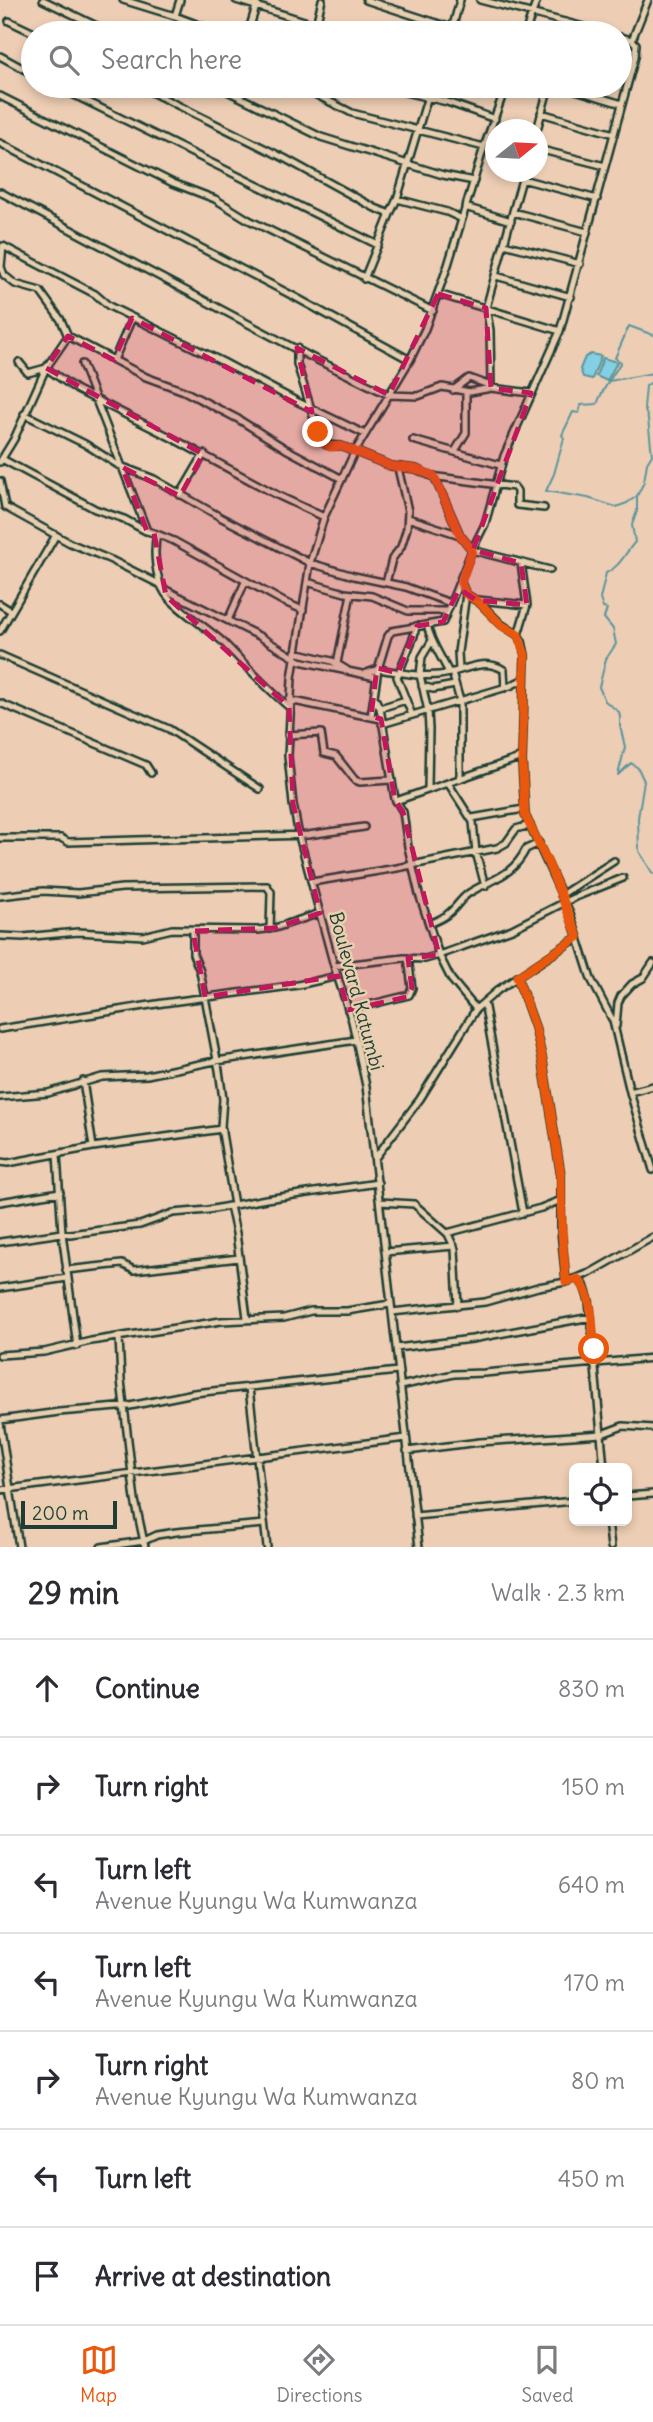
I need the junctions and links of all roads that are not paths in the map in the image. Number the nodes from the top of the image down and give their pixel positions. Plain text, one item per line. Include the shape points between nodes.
1 (43, 0) edge
2 (123, 0) edge
3 (180, 0) edge
4 (236, 0) edge
5 (323, 0) edge
6 (366, 0) edge
7 (460, 0) edge
8 (480, 0) edge
9 (537, 0) edge
10 (648, 0) edge
11 (497, 2) edge
12 (257, 3) edge
13 (533, 13) junction
14 (175, 16) junction
15 (9, 21) dead end
16 (86, 21) edge
17 (188, 21) edge
18 (252, 21) edge
19 (306, 21) edge
20 (318, 21) edge
21 (424, 21) edge
22 (455, 21) edge
23 (530, 21) edge
24 (562, 21) edge
25 (21, 27) edge
26 (632, 40) joint
27 (0, 57) edge
28 (21, 68) edge
29 (632, 68) edge
30 (0, 96) edge
31 (80, 98) edge
32 (163, 98) edge
33 (241, 98) edge
34 (324, 98) edge
35 (427, 98) joint
36 (502, 98) edge
37 (544, 98) edge
38 (602, 98) edge
39 (624, 98) edge
40 (622, 104) junction
41 (541, 114) junction
42 (495, 119) joint
43 (540, 119) edge
44 (418, 131) junction
45 (614, 134) junction
46 (0, 143) edge
47 (484, 147) joint
48 (548, 152) edge
49 (408, 164) junction
50 (605, 166) junction
51 (474, 181) junction
52 (521, 182) edge
53 (533, 182) edge
54 (0, 192) edge
55 (397, 199) junction
56 (597, 199) junction
57 (466, 207) junction
58 (513, 212) junction
59 (390, 214) junction
60 (462, 219) junction
61 (511, 221) junction
62 (587, 232) junction
63 (504, 244) junction
64 (2, 245) edge
65 (378, 245) junction
66 (580, 264) junction
67 (496, 276) junction
68 (364, 279) junction
69 (438, 294) junction
70 (571, 297) junction
71 (486, 308) junction
72 (433, 311) junction
73 (132, 318) junction
74 (560, 331) junction
75 (68, 336) junction
76 (297, 348) junction
77 (114, 360) junction
78 (410, 360) junction
79 (19, 362) dead end
80 (82, 364) dead end
81 (46, 368) junction
82 (491, 387) junction
83 (453, 390) junction
84 (466, 392) junction
85 (531, 393) junction
86 (389, 395) junction
87 (95, 399) junction
88 (312, 409) junction
89 (24, 414) junction
90 (365, 434) junction
91 (413, 440) dead end
92 (455, 451) junction
93 (354, 453) junction
94 (204, 454) junction
95 (1, 460) edge
96 (500, 465) junction
97 (122, 467) junction
98 (398, 468) junction
99 (437, 476) junction
100 (342, 478) junction
101 (0, 485) edge
102 (495, 485) junction
103 (180, 495) junction
104 (544, 508) dead end
105 (324, 517) junction
106 (408, 518) junction
107 (147, 531) junction
108 (157, 534) junction
109 (56, 535) junction
110 (460, 535) junction
111 (472, 550) junction
112 (310, 563) junction
113 (521, 563) junction
114 (550, 570) dead end
115 (245, 582) junction
116 (307, 582) junction
117 (386, 583) junction
118 (461, 583) junction
119 (161, 585) junction
120 (351, 594) junction
121 (466, 594) junction
122 (476, 600) junction
123 (450, 603) junction
124 (0, 604) edge
125 (527, 605) junction
126 (303, 610) junction
127 (11, 611) junction
128 (447, 611) junction
129 (228, 620) junction
130 (427, 625) junction
131 (416, 626) junction
132 (0, 631) edge
133 (518, 635) junction
134 (430, 642) junction
135 (295, 655) junction
136 (1, 657) edge
137 (337, 663) junction
138 (378, 669) junction
139 (350, 671) junction
140 (453, 672) junction
141 (398, 673) junction
142 (364, 674) junction
143 (420, 675) junction
144 (376, 677) junction
145 (524, 680) junction
146 (455, 685) junction
147 (422, 686) junction
148 (505, 688) junction
149 (374, 697) junction
150 (406, 700) junction
151 (460, 701) junction
152 (0, 703) edge
153 (289, 704) junction
154 (380, 708) junction
155 (428, 710) junction
156 (412, 715) junction
157 (371, 716) junction
158 (381, 721) junction
159 (288, 735) junction
160 (523, 757) junction
161 (151, 773) dead end
162 (460, 779) junction
163 (391, 780) junction
164 (448, 783) junction
165 (260, 789) dead end
166 (428, 789) junction
167 (397, 801) junction
168 (524, 809) junction
169 (472, 818) junction
170 (530, 825) junction
171 (364, 827) dead end
172 (299, 836) junction
173 (0, 838) edge
174 (539, 843) junction
175 (476, 852) junction
176 (614, 862) dead end
177 (414, 863) junction
178 (623, 878) dead end
179 (312, 882) junction
180 (485, 886) junction
181 (561, 895) junction
182 (0, 896) edge
183 (564, 902) junction
184 (320, 913) junction
185 (429, 924) junction
186 (270, 929) junction
187 (193, 931) junction
188 (0, 936) edge
189 (578, 937) junction
190 (439, 955) junction
191 (408, 958) junction
192 (653, 963) edge
193 (334, 966) junction
194 (338, 976) junction
195 (517, 977) junction
196 (205, 997) junction
197 (484, 1002) junction
198 (476, 1009) junction
199 (348, 1010) junction
200 (0, 1029) edge
201 (616, 1035) junction
202 (356, 1040) junction
203 (216, 1061) junction
204 (83, 1081) junction
205 (653, 1086) edge
206 (630, 1093) junction
207 (0, 1097) edge
208 (222, 1129) junction
209 (93, 1147) junction
210 (57, 1154) junction
211 (375, 1157) junction
212 (0, 1162) edge
213 (653, 1170) edge
214 (378, 1183) junction
215 (60, 1192) junction
216 (561, 1200) junction
217 (0, 1202) edge
218 (380, 1202) junction
219 (232, 1206) junction
220 (523, 1213) junction
221 (62, 1233) junction
222 (447, 1233) junction
223 (653, 1237) edge
224 (0, 1242) edge
225 (454, 1246) junction
226 (384, 1252) junction
227 (239, 1258) junction
228 (66, 1270) junction
229 (67, 1278) junction
230 (578, 1279) junction
231 (566, 1282) junction
232 (0, 1288) edge
233 (390, 1304) junction
234 (458, 1306) junction
235 (392, 1312) junction
236 (591, 1317) junction
237 (247, 1318) junction
238 (119, 1337) junction
239 (77, 1346) junction
240 (396, 1348) junction
241 (0, 1356) edge
242 (653, 1359) edge
243 (595, 1364) junction
244 (398, 1371) junction
245 (400, 1386) junction
246 (249, 1388) junction
247 (124, 1407) junction
248 (0, 1421) edge
249 (653, 1428) edge
250 (603, 1434) junction
251 (406, 1438) junction
252 (407, 1451) junction
253 (258, 1457) junction
254 (604, 1463) edge
255 (132, 1473) junction
256 (10, 1488) junction
257 (0, 1490) edge
258 (653, 1494) edge
259 (632, 1496) edge
260 (569, 1501) edge
261 (415, 1516) junction
262 (264, 1524) junction
263 (609, 1526) edge
264 (145, 1544) edge
265 (19, 1547) edge
266 (101, 1547) edge
267 (267, 1547) edge
268 (419, 1547) edge
269 (611, 1547) edge

1 - 16 street
2 - 14 street
3 - 14 street
4 - 12 street
5 - 20 street
6 - 21 street
7 - 22 street
8 - 11 street
9 - 13 street
10 - 26 street
11 - 13 street
12 - 18 street
12 - 19 street
13 - 23 street
13 - 24 street
14 - 17 street
15 - 25 street
26 - 29 street via 637,46
27 - 28 street
30 - 68 street via 173,183 215,199
31 - 65 street
32 - 59 street
33 - 49 street via 321,137
34 - 44 street via 352,113
35 - 42 street
35 - 44 street
36 - 42 street, Boulevard Katumbi
37 - 41 street
38 - 40 street
39 - 40 street
40 - 45 street
41 - 43 street
41 - 45 street
44 - 47 street
44 - 49 street
45 - 50 street
46 - 78 street
47 - 51 street, Boulevard Katumbi
48 - 50 street
49 - 51 street
49 - 55 street
50 - 56 street
51 - 57 street, Boulevard Katumbi
52 - 58 street
53 - 56 street
54 - 76 street
55 - 59 street
55 - 60 street
56 - 62 street
57 - 60 street, Boulevard Katumbi
57 - 61 street
58 - 61 street
58 - 62 street
59 - 65 street
60 - 69 street, Boulevard Katumbi
61 - 63 street
62 - 66 street
63 - 66 street
63 - 67 street
64 - 73 street
64 - 75 street via 4,275 15,284 40,291
65 - 68 street
66 - 70 street
67 - 70 street
67 - 71 street
68 - 72 street
69 - 71 street
69 - 72 street, Boulevard Katumbi
70 - 74 street
71 - 74 street
71 - 82 street via 491,330
72 - 78 street, Boulevard Katumbi
73 - 77 street
73 - 88 street
74 - 85 street
75 - 77 street
75 - 81 street
76 - 86 street
76 - 88 street via 297,364
77 - 100 street via 184,391
78 - 86 street, Boulevard Katumbi
79 - 81 street via 28,373
80 - 87 street
81 - 87 street
81 - 89 street
82 - 83 street via 469,378
82 - 84 street
82 - 85 street
83 - 84 street
83 - 86 street via 442,387 418,396
84 - 92 street via 466,433
85 - 96 street
86 - 90 street, Boulevard Katumbi
87 - 94 street
87 - 97 street
88 - 90 street
88 - 93 street via 322,442
89 - 95 street
89 - 97 street
90 - 93 street, Boulevard Katumbi
91 - 92 street
92 - 96 street
93 - 98 street
93 - 100 street, Boulevard Katumbi
94 - 103 street
94 - 105 street
95 - 107 street
96 - 102 street
97 - 103 street
97 - 107 street
98 - 99 street
98 - 106 street
99 - 102 street
99 - 110 street
100 - 105 street, Boulevard Katumbi
101 - 109 street via 5,507
102 - 104 street via 516,488 518,505
102 - 111 street via 485,524
103 - 112 street
105 - 112 street, Boulevard Katumbi
106 - 110 street
106 - 117 street
107 - 108 street
108 - 115 street
108 - 119 street
109 - 119 street
109 - 127 street
110 - 111 street
111 - 113 street
111 - 118 street
112 - 116 street, Boulevard Katumbi
112 - 117 street
113 - 114 street
113 - 125 street
115 - 126 street
115 - 129 street
116 - 120 street
116 - 126 street, Boulevard Katumbi
117 - 123 street
118 - 121 street
118 - 123 street
119 - 129 street
119 - 153 street via 166,596
120 - 128 street via 372,596 408,611
120 - 137 street
121 - 122 street
121 - 140 street
122 - 125 street
122 - 133 street
123 - 128 street
124 - 127 street
125 - 133 street
126 - 135 street, Boulevard Katumbi
127 - 132 street
128 - 130 street via 443,622
129 - 135 street
130 - 131 street
130 - 134 street
131 - 138 street via 397,629 388,636
131 - 141 street
133 - 145 street via 524,647
134 - 140 street
134 - 143 street
135 - 137 street
135 - 139 street via 309,664
135 - 153 street, Boulevard Katumbi
136 - 165 street via 169,729
137 - 139 street
138 - 141 street
138 - 142 street
138 - 144 street
139 - 142 street
140 - 143 street
140 - 146 street
140 - 148 street via 477,665 497,666 505,673
141 - 143 street
141 - 150 street
142 - 144 street
143 - 147 street
144 - 149 street
145 - 148 street
145 - 160 street
146 - 147 street
146 - 151 street
147 - 155 street
148 - 151 street
149 - 154 street
149 - 157 street
150 - 154 street
150 - 156 street
151 - 155 street
151 - 162 street
152 - 161 street via 146,765
153 - 157 street
153 - 159 street, Boulevard Katumbi
154 - 158 street
155 - 156 street
155 - 166 street
156 - 158 street
157 - 158 street
158 - 163 street
159 - 163 street via 321,733 324,753 336,756 355,780
159 - 172 street, Boulevard Katumbi
160 - 162 street
160 - 168 street
162 - 164 street
163 - 167 street
164 - 166 street
164 - 169 street
166 - 167 street
167 - 177 street
168 - 169 street
168 - 170 street
169 - 175 street
170 - 174 street
170 - 175 street via 516,829 503,845
171 - 172 street
172 - 173 street via 68,842 61,838
172 - 179 street, Boulevard Katumbi
174 - 180 street
174 - 181 street
175 - 177 street
175 - 180 street
176 - 181 street
177 - 179 street
177 - 185 street
178 - 183 street
179 - 184 street, Boulevard Katumbi
180 - 185 street
181 - 183 street
182 - 186 street via 265,885 271,892
183 - 189 street
183 - 190 street via 523,924
184 - 186 street
184 - 193 street, Boulevard Katumbi
185 - 190 street
186 - 187 street
187 - 188 street via 172,929 143,936 78,932
187 - 196 street via 192,949
189 - 195 street
189 - 201 street via 586,968
190 - 191 street
190 - 198 street via 451,979
191 - 193 street
191 - 199 street via 410,996
192 - 201 street via 618,1003
193 - 194 street, Boulevard Katumbi
194 - 196 street
194 - 199 street, Boulevard Katumbi
195 - 197 street
195 - 216 street via 542,1058
196 - 200 street
196 - 203 street
197 - 198 street
197 - 220 street
198 - 211 street via 420,1099
199 - 202 street, Boulevard Katumbi
201 - 206 street
202 - 203 street
202 - 211 street, Boulevard Katumbi
203 - 204 street
203 - 208 street via 223,1099
204 - 207 street via 48,1093
204 - 209 street
205 - 206 street
206 - 213 street
208 - 209 street
208 - 219 street
209 - 210 street
210 - 212 street
210 - 215 street
211 - 214 street, Boulevard Katumbi
214 - 218 street, Boulevard Katumbi
214 - 219 street
215 - 217 street
215 - 221 street
216 - 220 street
216 - 231 street
218 - 222 street via 414,1204
218 - 226 street, Boulevard Katumbi
219 - 221 street via 173,1213 132,1227
219 - 227 street
220 - 222 street
221 - 224 street
221 - 228 street
222 - 225 street
223 - 230 street
225 - 226 street
225 - 234 street
226 - 233 street, Boulevard Katumbi
227 - 228 street via 134,1270 122,1265
227 - 237 street
228 - 229 street
229 - 232 street
229 - 239 street
230 - 231 street
230 - 236 street
231 - 234 street
233 - 235 street, Boulevard Katumbi
233 - 237 street via 284,1318
234 - 235 street
235 - 240 street, Boulevard Katumbi
236 - 240 street
236 - 243 street
237 - 238 street
238 - 239 street
238 - 247 street
239 - 241 street
240 - 244 street, Boulevard Katumbi
242 - 243 street
243 - 245 street via 454,1374
243 - 250 street
244 - 245 street, Boulevard Katumbi
244 - 246 street
245 - 251 street, Boulevard Katumbi
246 - 247 street
246 - 253 street
247 - 248 street
247 - 255 street
248 - 256 street
249 - 250 street via 623,1426
250 - 252 street
250 - 254 street
251 - 252 street, Boulevard Katumbi
251 - 253 street
252 - 261 street, Boulevard Katumbi
253 - 255 street
253 - 262 street
255 - 256 street
255 - 264 street
256 - 257 street
256 - 265 street
258 - 259 street
260 - 261 street
261 - 268 street, Boulevard Katumbi
262 - 264 street via 157,1535
262 - 267 street
263 - 269 street
264 - 266 street

